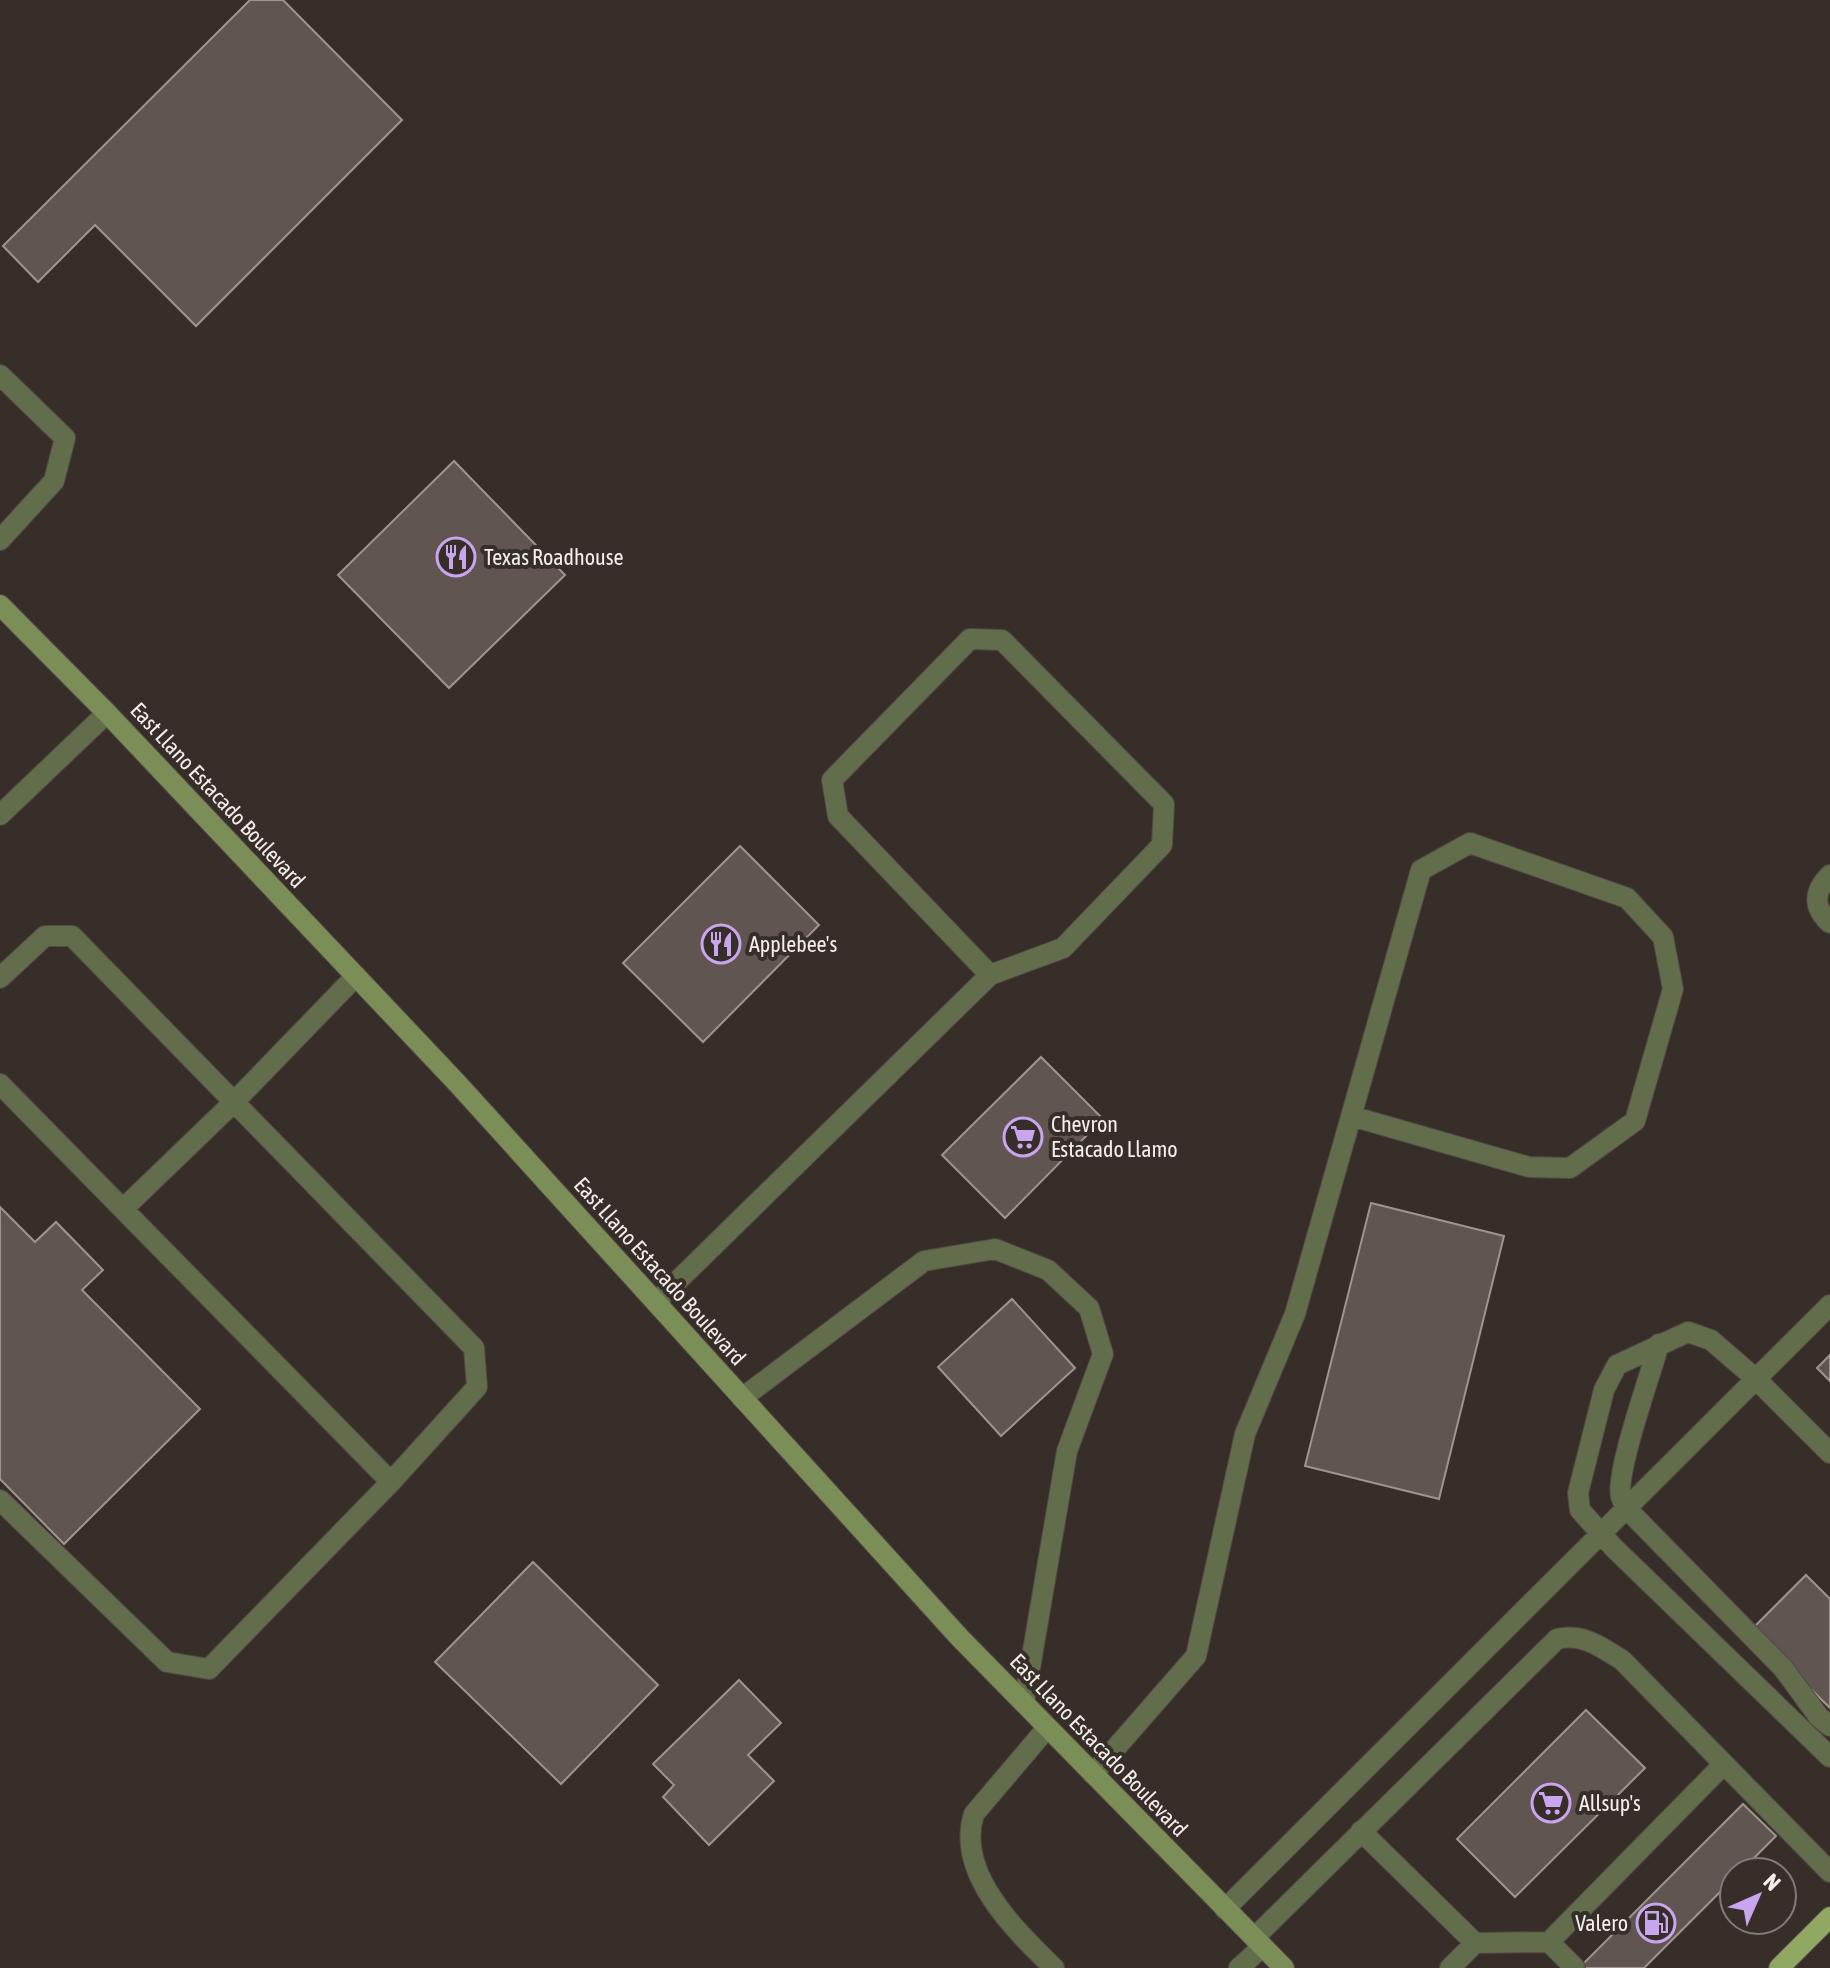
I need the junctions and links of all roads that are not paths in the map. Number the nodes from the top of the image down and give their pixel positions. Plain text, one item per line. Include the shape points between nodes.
1 (0, 375) edge
2 (0, 540) edge
3 (0, 605) edge
4 (107, 713) junction
5 (0, 815) edge
6 (1830, 875) edge
7 (1830, 923) edge
8 (990, 975) junction
9 (356, 976) junction
10 (0, 978) edge
11 (0, 1084) edge
12 (234, 1102) junction
13 (1351, 1116) junction
14 (123, 1209) junction
15 (656, 1302) junction
16 (1830, 1305) edge
17 (1659, 1344) junction
18 (1756, 1379) junction
19 (742, 1398) junction
20 (1830, 1453) edge
21 (391, 1482) junction
22 (0, 1500) edge
23 (1626, 1508) junction
24 (1601, 1534) junction
25 (1024, 1703) junction
26 (1830, 1726) edge
27 (1047, 1728) junction
28 (1830, 1757) edge
29 (1724, 1764) junction
30 (1093, 1774) junction
31 (1361, 1831) junction
32 (1830, 1872) edge
33 (1225, 1909) junction
34 (1830, 1917) edge
35 (1258, 1942) junction
36 (1549, 1942) junction
37 (1475, 1943) junction
38 (1054, 1968) edge
39 (1239, 1968) edge
40 (1284, 1968) edge
41 (1450, 1968) edge
42 (1575, 1968) edge
43 (1779, 1968) edge

1 - 2 street via 65,438 54,481
3 - 4 main road, East Llano Estacado Boulevard
4 - 5 street
4 - 9 main road, East Llano Estacado Boulevard
6 - 7 street via 1816,900
8 - 8 street via 1063,948 1162,845 1164,804 1002,640 970,639 832,780 838,816
8 - 15 street
9 - 12 street
9 - 15 main road, East Llano Estacado Boulevard
10 - 12 street via 45,936 72,936
11 - 14 street
12 - 14 street
12 - 21 street via 474,1348 477,1387
13 - 13 street via 1421,870 1470,843 1627,898 1663,937 1673,989 1635,1121 1570,1168 1529,1167
13 - 30 street via 1295,1314 1245,1434 1196,1656
14 - 21 street
15 - 19 main road, East Llano Estacado Boulevard
16 - 18 street
17 - 18 street via 1688,1332 1711,1340
17 - 23 street via 1621,1483
17 - 24 street via 1617,1365 1604,1390 1578,1493 1580,1510
18 - 20 street
18 - 23 street
19 - 25 main road, East Llano Estacado Boulevard
19 - 25 street via 924,1261 995,1249 1048,1270 1089,1308 1103,1354 1067,1451
21 - 22 street via 209,1669 167,1662
23 - 24 street
23 - 26 street via 1783,1668
24 - 28 street
24 - 33 street
25 - 27 main road, East Llano Estacado Boulevard
27 - 30 main road, East Llano Estacado Boulevard
27 - 38 street via 974,1814 970,1844 976,1867 1004,1915
29 - 31 street via 1622,1660 1573,1635 1557,1639
29 - 32 street
29 - 36 street
30 - 33 main road, East Llano Estacado Boulevard
31 - 35 street
31 - 37 street
33 - 35 main road, East Llano Estacado Boulevard
34 - 43 main road
35 - 39 street
35 - 40 main road, East Llano Estacado Boulevard
36 - 37 street
36 - 42 street
37 - 41 street

